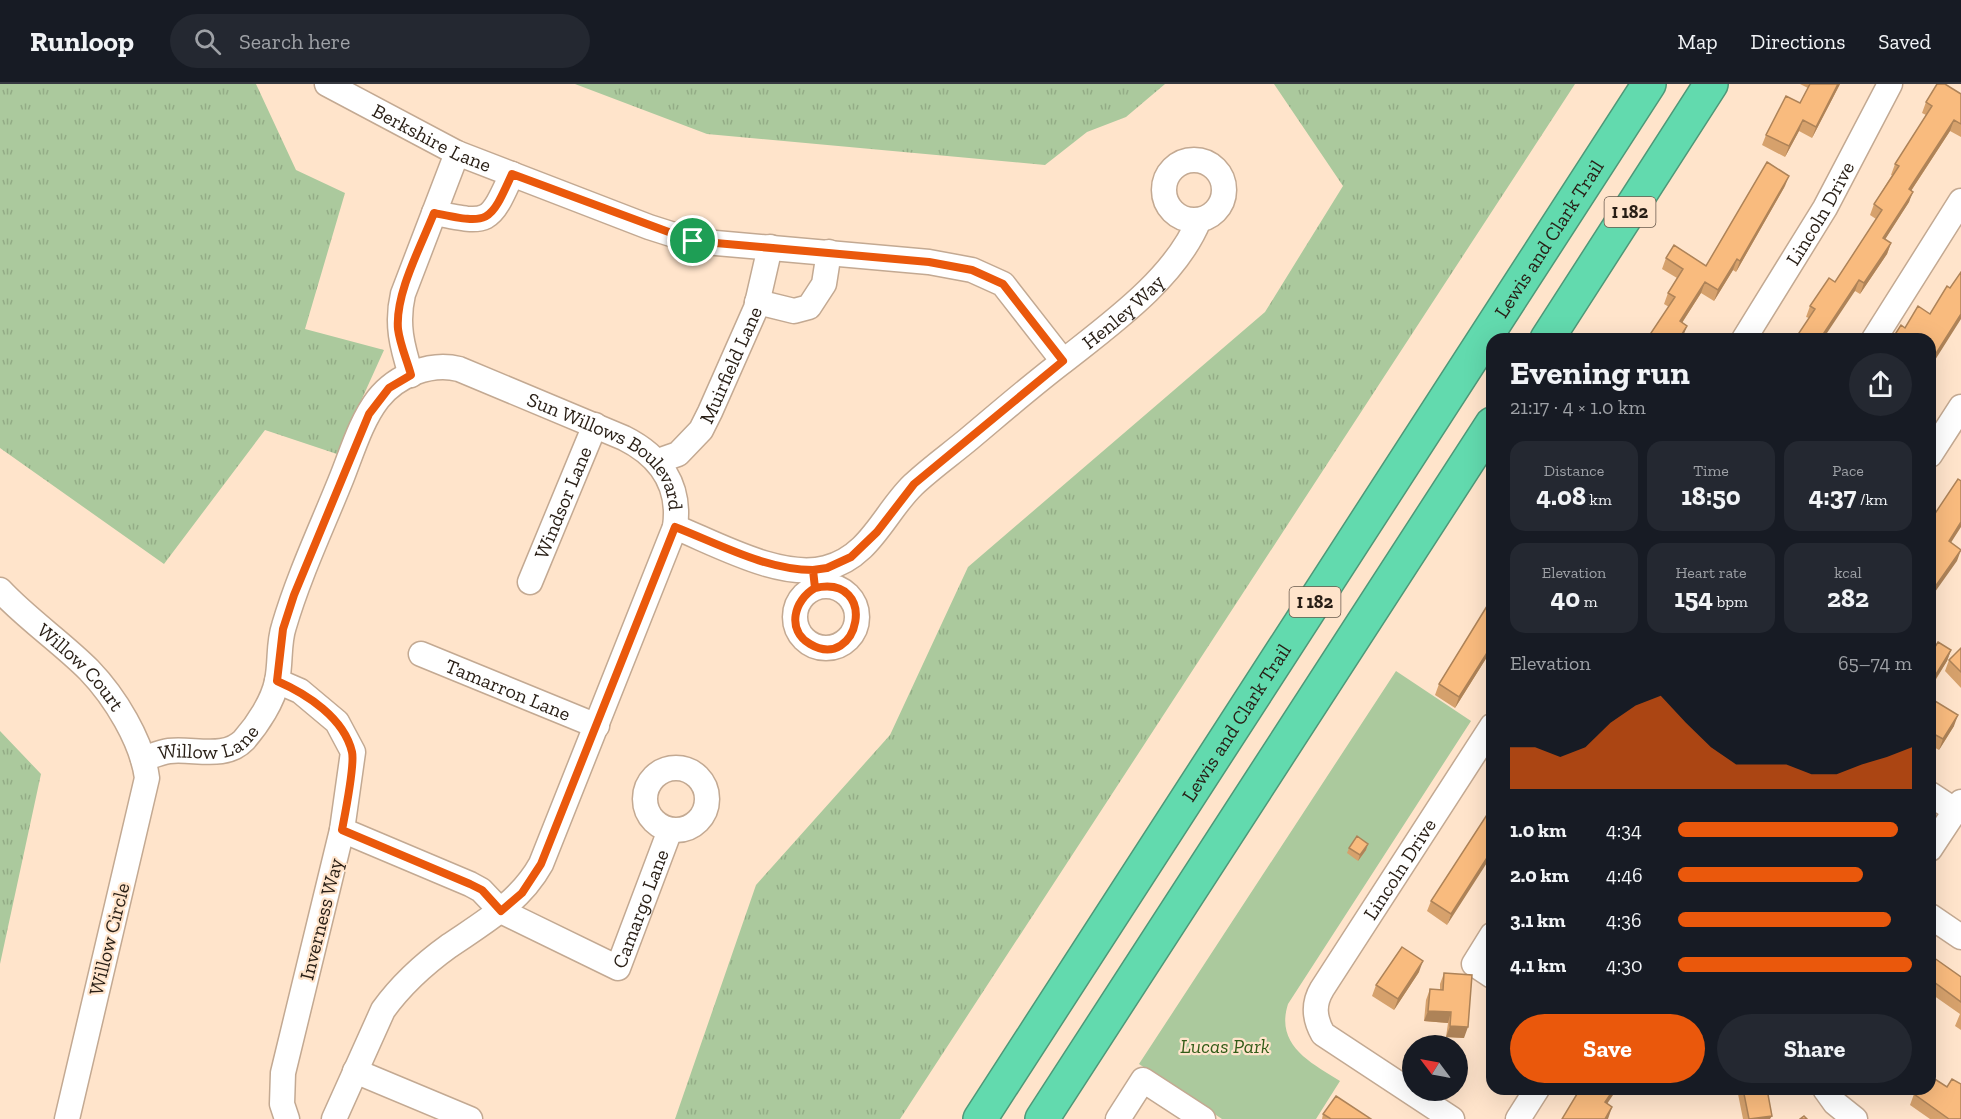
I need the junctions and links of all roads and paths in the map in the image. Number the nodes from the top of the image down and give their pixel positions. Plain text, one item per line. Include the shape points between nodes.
1 (327, 84) edge
2 (1649, 84) edge
3 (1711, 84) edge
4 (1890, 84) edge
5 (457, 153) junction
6 (512, 174) junction
7 (1961, 201) edge
8 (434, 213) junction
9 (1198, 220) dead end
10 (770, 247) junction
11 (829, 252) junction
12 (758, 302) junction
13 (1488, 333) edge
14 (1551, 333) edge
15 (1747, 333) edge
16 (1878, 333) edge
17 (1486, 336) edge
18 (1063, 361) junction
19 (411, 375) junction
20 (1961, 408) edge
21 (595, 425) junction
22 (1486, 433) edge
23 (1936, 445) edge
24 (658, 461) junction
25 (675, 527) junction
26 (530, 582) dead end
27 (0, 590) edge
28 (421, 654) dead end
29 (277, 681) junction
30 (597, 726) junction
31 (1486, 735) edge
32 (143, 759) junction
33 (1936, 797) edge
34 (1958, 806) edge
35 (342, 830) junction
36 (669, 830) dead end
37 (1936, 840) edge
38 (501, 911) junction
39 (1936, 920) edge
40 (1961, 937) edge
41 (1486, 945) edge
42 (1486, 972) edge
43 (355, 1071) junction
44 (1533, 1095) edge
45 (1830, 1095) edge
46 (67, 1119) edge
47 (287, 1119) edge
48 (334, 1119) edge
49 (470, 1119) edge
50 (980, 1119) edge
51 (1042, 1119) edge
52 (1118, 1119) edge
53 (1203, 1119) edge
54 (1452, 1119) edge
55 (1518, 1119) edge
56 (1855, 1119) edge

1 - 5 street, Berkshire Lane
2 - 13 highway, Lewis and Clark Trail / I 182
3 - 14 highway, I 182
4 - 15 street, Lincoln Drive via 1825,208
5 - 6 street, Berkshire Lane
5 - 8 street
6 - 8 street via 488,217 473,221
6 - 10 street, Berkshire Lane via 693,241
7 - 16 street
8 - 19 street via 398,313 398,330
9 - 18 street, Henley Way via 1189,243 1151,285 1106,328
10 - 11 street, Berkshire Lane
10 - 12 street, Muirfield Lane
11 - 12 street via 824,284 809,307 794,311
11 - 18 street, Berkshire Lane via 929,262 989,276 1003,284
12 - 24 street, Muirfield Lane via 700,430 678,454
17 - 50 highway, Lewis and Clark Trail / I 182
18 - 25 street, Henley Way via 914,484 877,532 851,557 814,579
19 - 21 street, Sun Willows Boulevard via 429,367 459,369
19 - 29 street, Sun Willows Boulevard via 378,399 361,432 294,595 283,629
20 - 23 street
21 - 24 street, Sun Willows Boulevard via 645,448
21 - 26 street, Windsor Lane
22 - 51 highway, I 182
24 - 25 street, Sun Willows Boulevard via 676,501
25 - 30 street, Sun Willows Boulevard
27 - 32 street, Willow Court via 89,670 126,722
28 - 30 street, Tamarron Lane
29 - 32 street, Willow Lane via 260,717 232,749 168,752
29 - 35 street, Inverness Way via 300,691 337,722 353,752
30 - 38 street, Sun Willows Boulevard via 541,864 522,893
31 - 54 street, Lincoln Drive via 1322,988 1315,1006 1323,1034
32 - 46 street, Willow Circle via 147,778 144,798
33 - 34 street
34 - 37 street
35 - 38 street via 482,890
35 - 47 street, Inverness Way via 283,1073 282,1104
36 - 38 street, Camargo Lane via 618,968
38 - 43 street, Sun Willows Boulevard via 402,985 383,1010
39 - 40 street
41 - 42 street via 1474,964
43 - 48 street, Sun Willows Boulevard
43 - 49 street
44 - 55 street
45 - 56 street
52 - 53 street via 1143,1080

